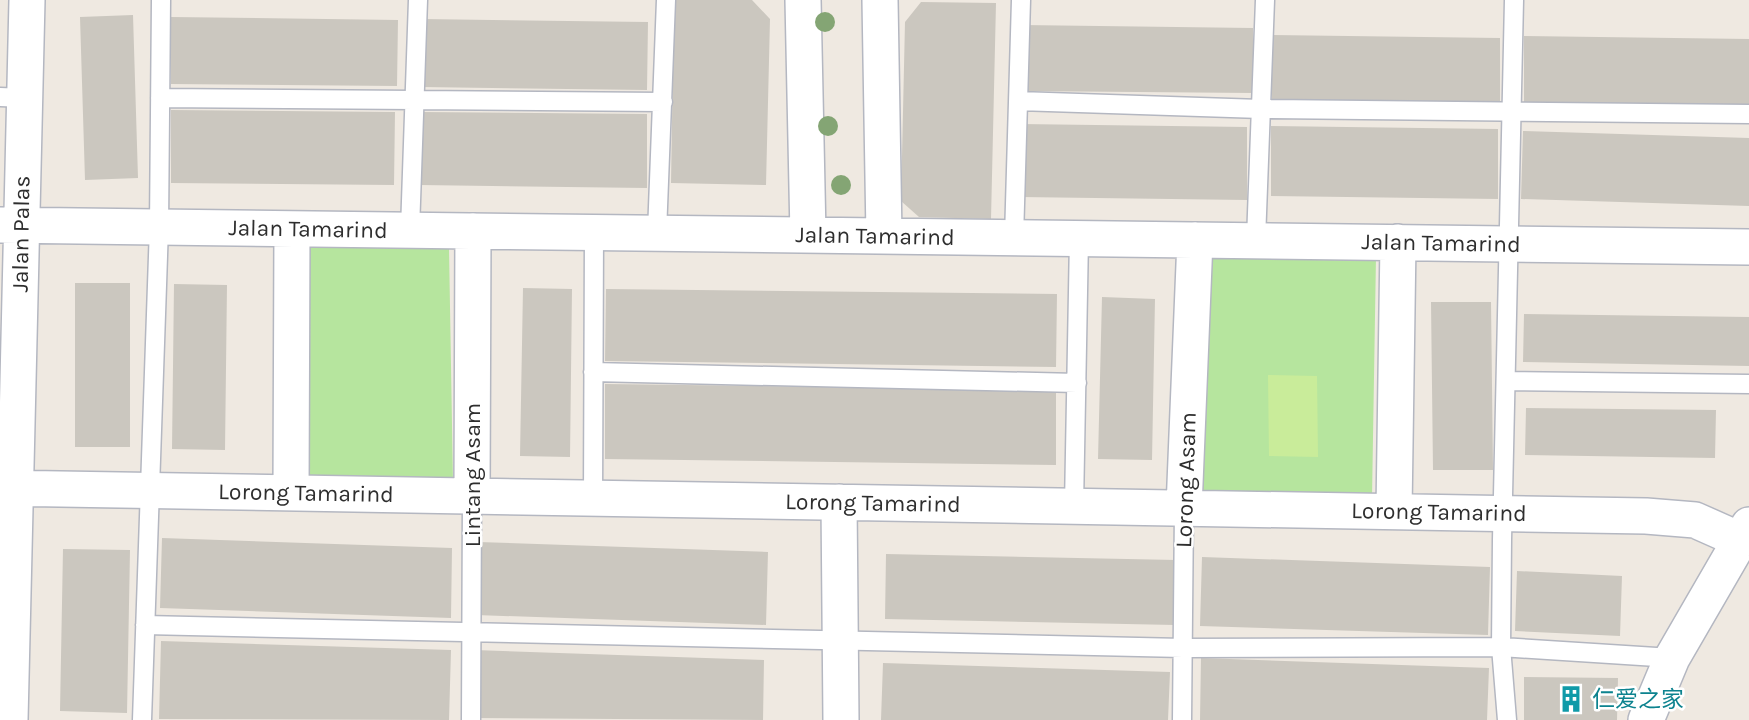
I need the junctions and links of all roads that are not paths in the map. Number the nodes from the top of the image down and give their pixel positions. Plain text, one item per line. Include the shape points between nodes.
1 (27, 0) edge
2 (160, 0) edge
3 (418, 0) edge
4 (666, 0) edge
5 (803, 0) edge
6 (880, 0) edge
7 (1021, 0) edge
8 (1265, 0) edge
9 (1514, 0) edge
10 (12, 97) edge
11 (160, 98) junction
12 (1018, 101) junction
13 (415, 102) junction
14 (663, 103) junction
15 (1261, 109) junction
16 (1513, 110) junction
17 (1749, 114) edge
18 (11, 225) edge
19 (159, 227) junction
20 (292, 229) junction
21 (410, 230) junction
22 (474, 231) junction
23 (594, 233) junction
24 (657, 233) junction
25 (808, 235) junction
26 (884, 236) junction
27 (1014, 238) junction
28 (1079, 238) junction
29 (1195, 240) junction
30 (1256, 240) junction
31 (1398, 242) junction
32 (1510, 244) junction
33 (1749, 247) edge
34 (9, 363) edge
35 (593, 372) junction
36 (1506, 381) junction
37 (1077, 383) junction
38 (1749, 384) edge
39 (8, 488) edge
40 (150, 490) junction
41 (291, 492) junction
42 (472, 496) junction
43 (593, 498) junction
44 (839, 502) junction
45 (1074, 506) junction
46 (1184, 508) junction
47 (1394, 512) junction
48 (1503, 513) junction
49 (1745, 533) edge
50 (145, 625) junction
51 (6, 628) edge
52 (472, 633) junction
53 (840, 642) junction
54 (1501, 647) junction
55 (1183, 648) junction
56 (1672, 658) junction
57 (10, 720) edge
58 (142, 720) edge
59 (471, 720) edge
60 (841, 720) edge
61 (1182, 720) edge
62 (1507, 720) edge
63 (1646, 720) edge

1 - 10 street, Jalan Palas
2 - 11 lane
3 - 13 lane
4 - 14 lane
5 - 25 street
6 - 26 street
7 - 12 lane
8 - 15 lane
9 - 16 lane
10 - 18 street, Jalan Palas
11 - 13 lane
11 - 19 lane
12 - 15 lane
12 - 27 lane
13 - 14 lane
13 - 21 lane
14 - 24 lane
15 - 16 lane
15 - 30 lane
16 - 17 lane
16 - 32 lane
18 - 19 street, Jalan Tamarind
18 - 34 street, Jalan Palas
19 - 20 street, Jalan Tamarind
19 - 40 lane
20 - 21 street, Jalan Tamarind
20 - 41 street
21 - 22 street, Jalan Tamarind
22 - 23 street, Jalan Tamarind
22 - 42 street, Lintang Asam
23 - 24 street, Jalan Tamarind
23 - 35 lane
24 - 25 street, Jalan Tamarind
25 - 26 street, Jalan Tamarind
26 - 27 street, Jalan Tamarind
27 - 28 street, Jalan Tamarind
28 - 29 street, Jalan Tamarind
28 - 37 lane
29 - 30 street, Jalan Tamarind
29 - 46 street, Lorong Asam
30 - 31 street, Jalan Tamarind
31 - 32 street, Jalan Tamarind
31 - 47 street
32 - 33 street, Jalan Tamarind
32 - 36 lane
34 - 39 street, Jalan Palas
35 - 37 lane
35 - 43 lane
36 - 38 lane
36 - 48 lane
37 - 45 lane
39 - 40 street, Lorong Tamarind
39 - 51 street, Jalan Palas
40 - 41 street, Lorong Tamarind
40 - 50 lane
41 - 42 street, Lorong Tamarind
42 - 43 street, Lorong Tamarind
42 - 52 lane, Lintang Asam
43 - 44 street, Lorong Tamarind
44 - 45 street, Lorong Tamarind
44 - 53 street
45 - 46 street, Lorong Tamarind
46 - 47 street, Lorong Tamarind
46 - 55 lane, Lorong Asam
47 - 48 street, Lorong Tamarind
48 - 49 street, Lorong Tamarind via 1695,520
48 - 54 lane
49 - 56 street
50 - 52 lane
50 - 58 lane
51 - 57 street, Jalan Palas
52 - 53 lane
52 - 59 lane, Lintang Asam
53 - 55 lane
53 - 60 street
54 - 55 lane
54 - 56 lane
54 - 62 lane
55 - 61 lane, Lorong Asam
56 - 63 street

